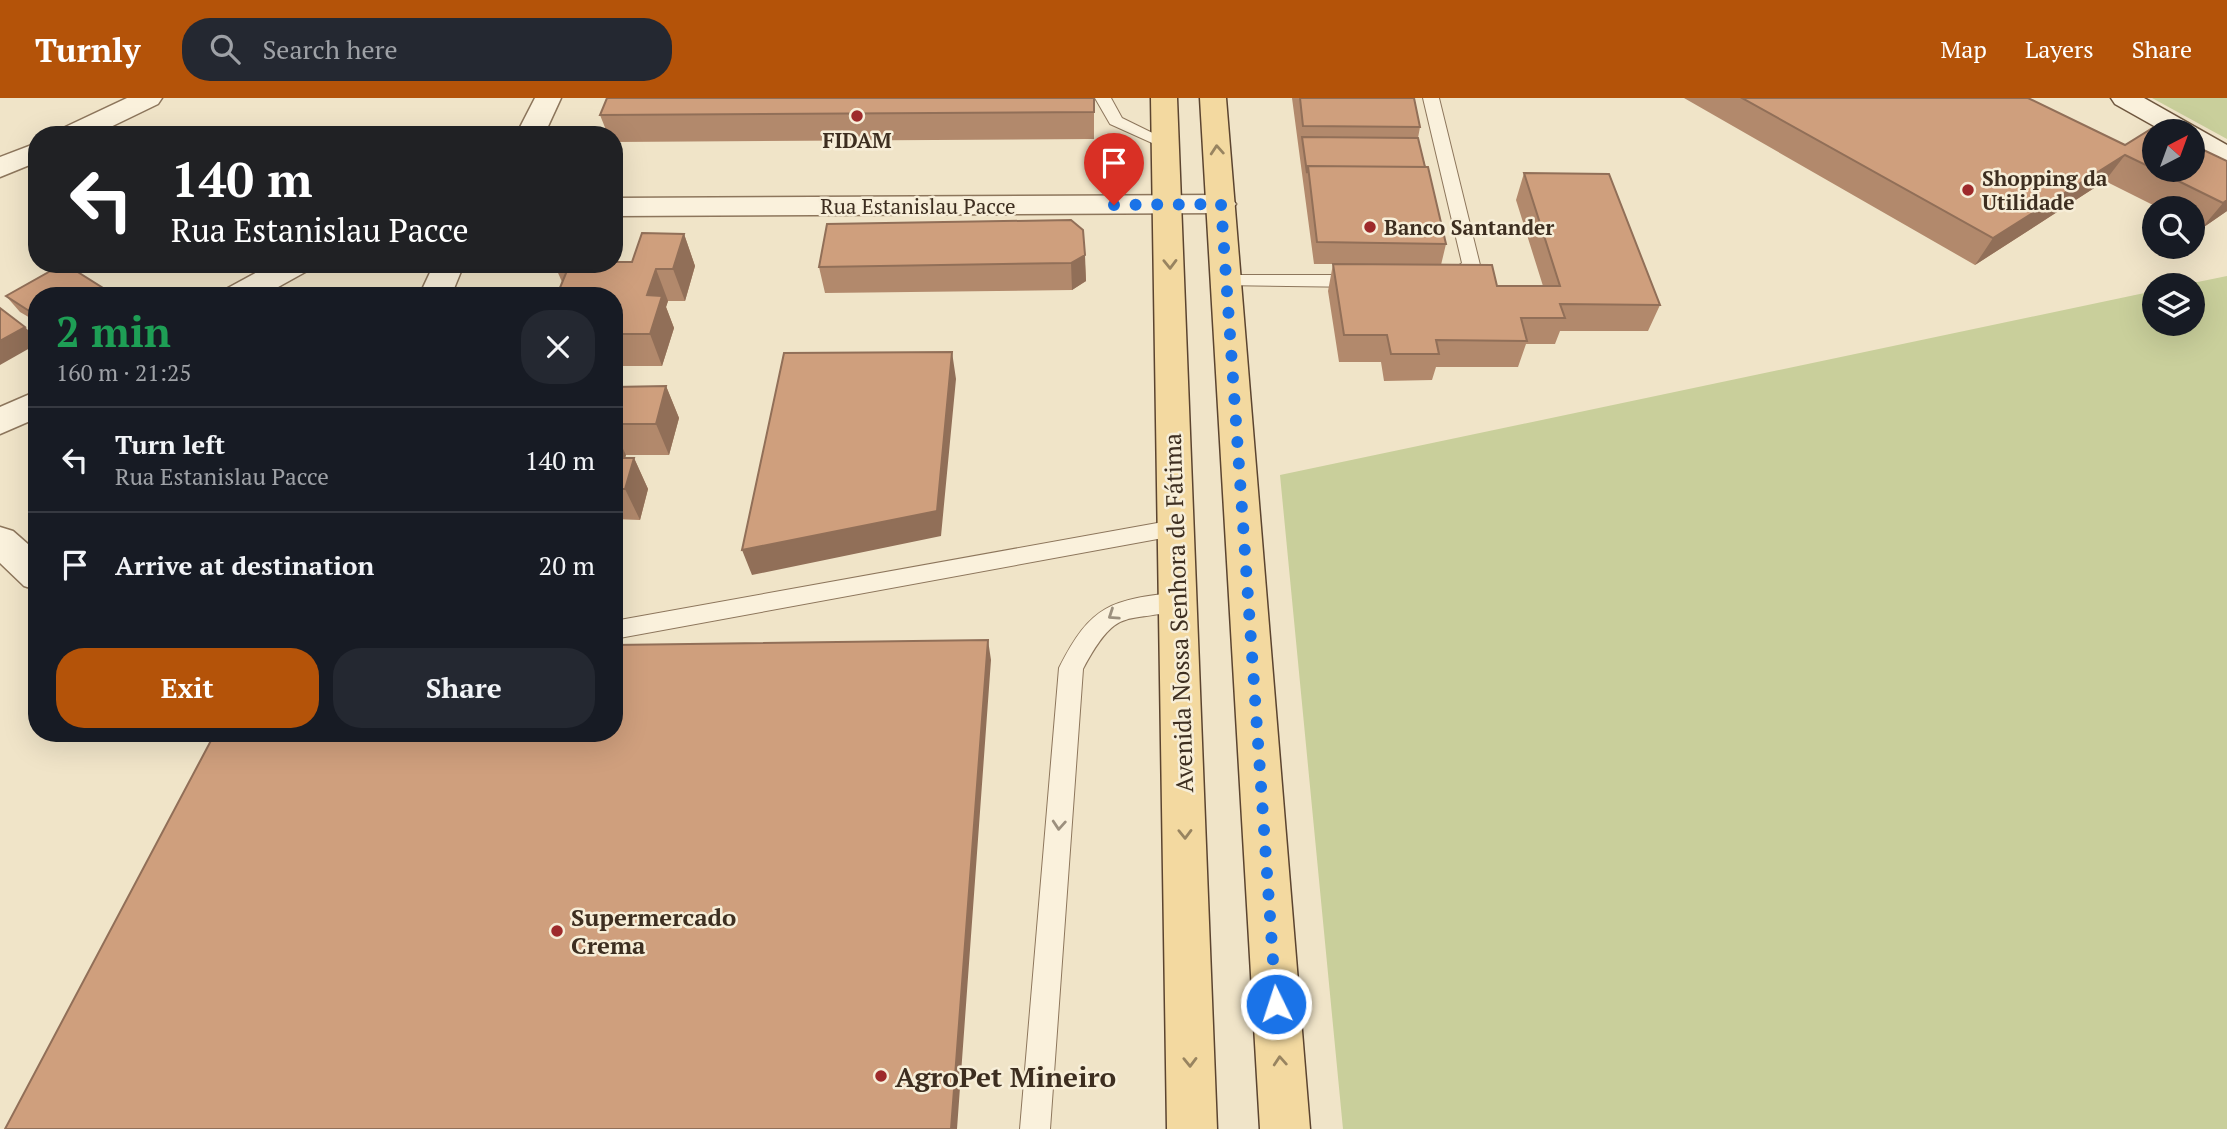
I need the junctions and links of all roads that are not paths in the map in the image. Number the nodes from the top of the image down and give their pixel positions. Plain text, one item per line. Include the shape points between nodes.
1 (149, 98) edge
2 (548, 98) edge
3 (1103, 98) edge
4 (1164, 98) edge
5 (1213, 98) edge
6 (1431, 98) edge
7 (2124, 98) edge
8 (2162, 119) edge
9 (90, 126) edge
10 (531, 126) edge
11 (1167, 144) junction
12 (2205, 144) edge
13 (28, 154) edge
14 (2227, 157) edge
15 (0, 168) edge
16 (1169, 204) junction
17 (1221, 204) junction
18 (623, 208) edge
19 (279, 273) edge
20 (1226, 281) junction
21 (1380, 281) edge
22 (1433, 281) edge
23 (254, 287) edge
24 (28, 408) edge
25 (0, 422) edge
26 (1174, 528) junction
27 (0, 541) edge
28 (28, 567) edge
29 (1179, 601) junction
30 (623, 627) edge
31 (1035, 1129) edge
32 (1192, 1129) edge
33 (1285, 1129) edge

1 - 9 street
2 - 10 street
3 - 11 lane via 1116,121
4 - 11 main road, Avenida Nossa Senhora de Fátima
17 -> 5 main road
6 - 22 lane via 1471,265 1458,276
7 - 8 street
11 - 16 main road, Avenida Nossa Senhora de Fátima
12 - 14 street
13 - 15 street
16 - 17 street, Rua Estanislau Pacce
16 - 18 street, Rua Estanislau Pacce
16 -> 26 main road, Avenida Nossa Senhora de Fátima
17 - 20 main road
19 - 23 street
20 - 21 lane
33 -> 20 main road
24 - 25 street
26 - 29 main road, Avenida Nossa Senhora de Fátima
26 - 30 lane
27 - 28 street
29 -> 31 lane via 1120,608 1090,631 1071,668
29 -> 32 main road, Avenida Nossa Senhora de Fátima

